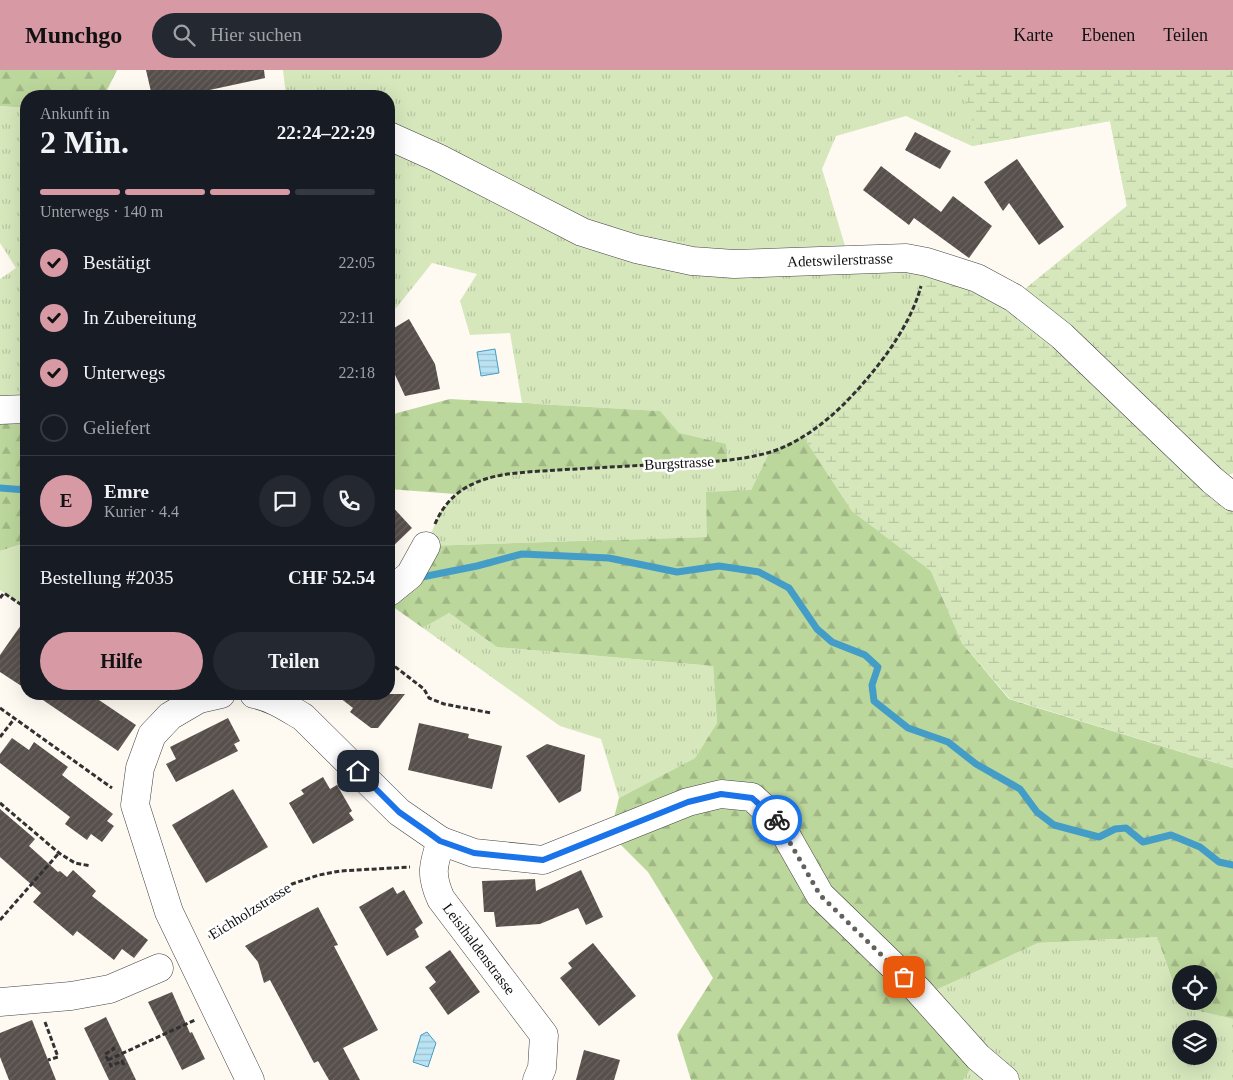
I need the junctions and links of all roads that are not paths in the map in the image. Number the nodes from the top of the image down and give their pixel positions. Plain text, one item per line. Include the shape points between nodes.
1 (395, 139) edge
2 (20, 409) edge
3 (0, 410) edge
4 (1233, 497) edge
5 (426, 546) road end
6 (395, 587) edge
7 (197, 700) edge
8 (290, 700) edge
9 (437, 853) junction
10 (159, 968) dead end
11 (0, 1002) edge
12 (250, 1080) edge
13 (537, 1080) edge
14 (1005, 1080) edge

1 - 4 street, Adetswilerstrasse via 582,232 636,249 692,261 734,264 906,258 977,278 1014,298 1062,336
2 - 3 street
5 - 6 street via 410,575
7 - 12 street via 170,716 152,735 140,768 135,805 169,912
8 - 9 street via 302,717
9 - 13 street, Leisihaldenstrasse via 433,877 441,899 544,1035 542,1068
9 - 14 street via 543,860 688,802 721,794 752,798 778,821 820,895
10 - 11 street via 110,989

